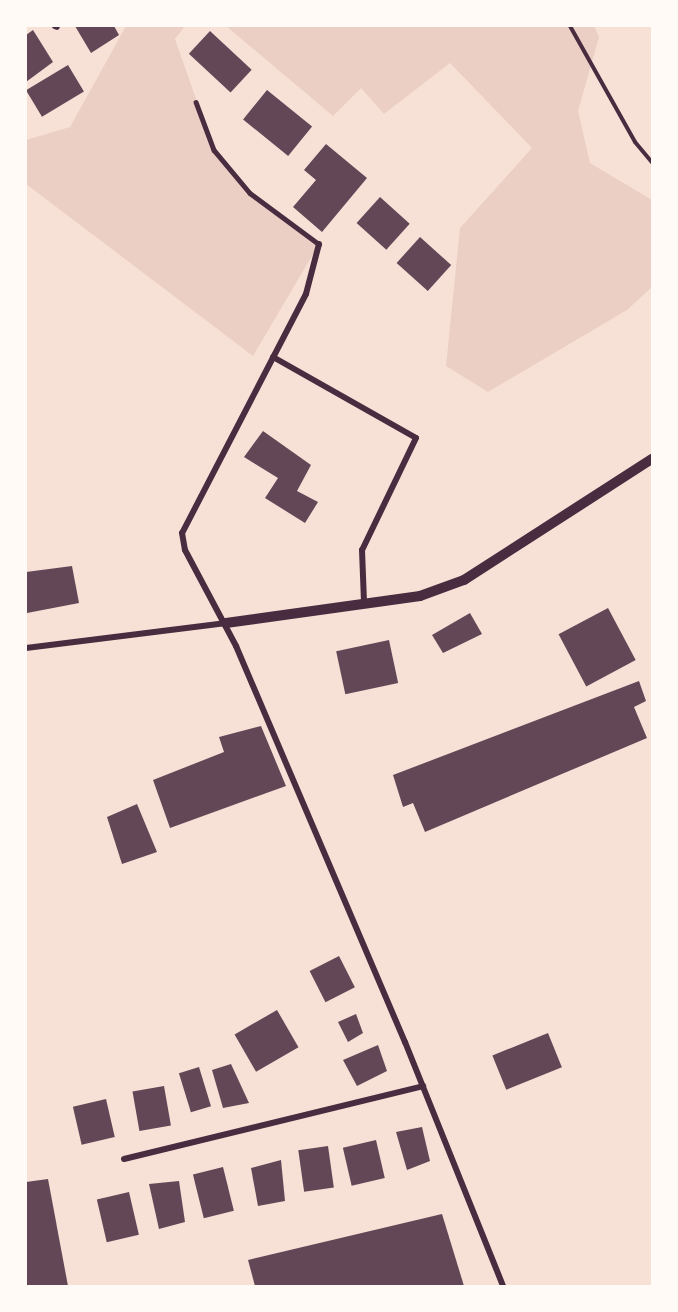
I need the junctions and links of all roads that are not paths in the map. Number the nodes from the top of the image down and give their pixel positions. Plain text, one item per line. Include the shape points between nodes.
1 (196, 102) dead end
2 (319, 244) joint
3 (273, 357) junction
4 (652, 459) edge
5 (364, 603) junction
6 (226, 623) junction
7 (26, 648) edge
8 (423, 1086) junction
9 (124, 1159) dead end
10 (503, 1287) edge

1 - 2 lane via 214,150 243,184
2 - 3 street via 306,294
3 - 5 street via 416,438 362,550
3 - 6 street via 182,533 185,550
4 - 5 street via 464,580 420,596
5 - 6 street
6 - 7 street
6 - 8 street
8 - 9 street
8 - 10 street

